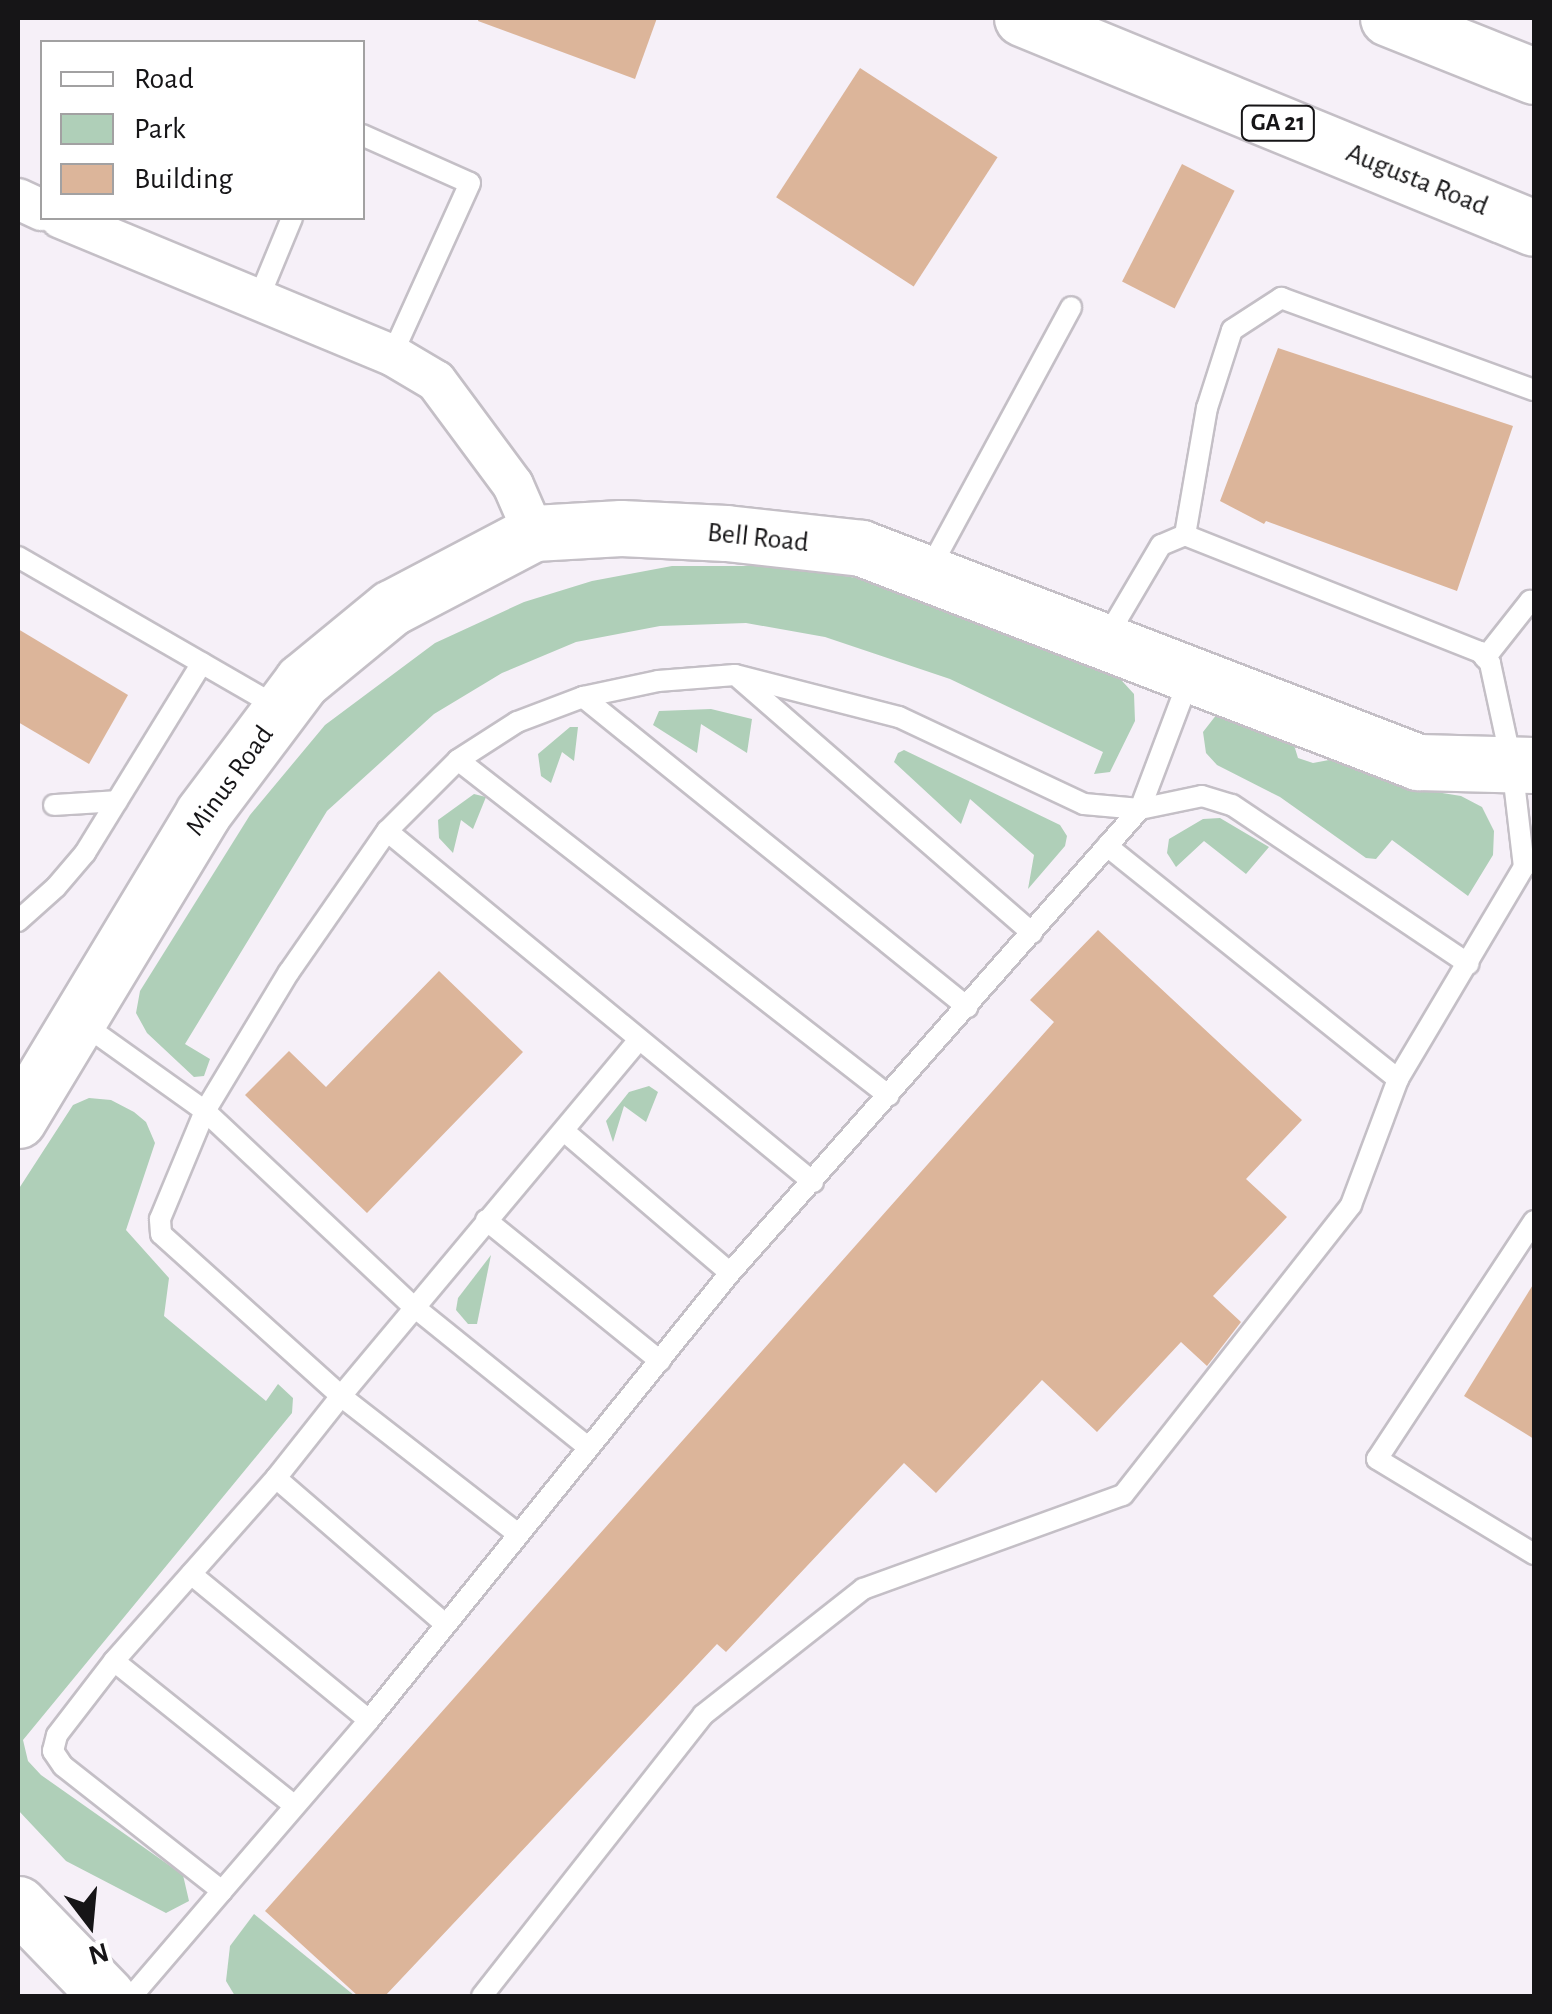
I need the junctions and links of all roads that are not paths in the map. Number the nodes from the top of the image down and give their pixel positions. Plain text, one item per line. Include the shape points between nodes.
1 (1022, 18) edge
2 (1388, 18) edge
3 (1534, 76) edge
4 (365, 136) edge
5 (66, 220) edge
6 (291, 220) edge
7 (1534, 228) edge
8 (258, 300) junction
9 (1071, 307) dead end
10 (392, 355) junction
11 (1534, 390) edge
12 (534, 533) junction
13 (1185, 535) junction
14 (18, 557) edge
15 (927, 574) junction
16 (1534, 603) edge
17 (1104, 642) junction
18 (1485, 658) junction
19 (202, 663) junction
20 (736, 675) junction
21 (1191, 675) junction
22 (582, 696) junction
23 (282, 709) junction
24 (458, 760) junction
25 (1523, 765) edge
26 (117, 801) junction
27 (54, 805) dead end
28 (1140, 809) junction
29 (387, 831) junction
30 (1108, 846) junction
31 (18, 922) edge
32 (1032, 933) junction
33 (1470, 964) junction
34 (968, 1007) junction
35 (78, 1020) junction
36 (639, 1040) junction
37 (1398, 1079) junction
38 (889, 1096) junction
39 (205, 1111) junction
40 (18, 1120) edge
41 (564, 1131) junction
42 (813, 1182) junction
43 (486, 1220) junction
44 (1534, 1222) edge
45 (730, 1273) junction
46 (413, 1306) junction
47 (660, 1361) junction
48 (341, 1396) junction
49 (588, 1447) junction
50 (276, 1478) junction
51 (518, 1534) junction
52 (1534, 1554) edge
53 (191, 1574) junction
54 (446, 1624) junction
55 (114, 1661) junction
56 (368, 1720) junction
57 (294, 1805) junction
58 (222, 1891) junction
59 (18, 1904) edge
60 (108, 1996) edge
61 (132, 1996) edge
62 (482, 1996) edge

1 - 7 main road, Augusta Road / GA 21
2 - 3 main road
4 - 10 lane via 470,184
5 - 8 street
6 - 8 lane
8 - 10 street
9 - 15 lane
10 - 12 street via 436,381 513,485
11 - 13 lane via 1281,298 1232,330 1207,408
12 - 15 main road, Bell Road via 726,533 861,548
12 - 23 main road, Minus Road via 391,608 302,682
13 - 17 lane via 1161,545
13 - 18 lane
14 - 19 lane
15 - 17 main road, Bell Road
16 - 18 lane
17 - 21 main road, Bell Road
18 - 25 lane
19 - 23 lane
19 - 26 lane
20 - 22 lane
20 - 28 lane via 898,718 1084,804
20 - 32 lane
21 - 25 main road, Bell Road via 1418,762
21 - 28 lane
22 - 24 lane via 517,722
22 - 34 lane
23 - 35 main road, Minus Road via 203,813
24 - 29 lane
24 - 38 lane
25 - 33 lane via 1524,867
26 - 27 lane
26 - 31 lane via 66,876
28 - 30 lane
28 - 33 lane via 1202,796 1232,804
29 - 36 lane
29 - 39 lane via 289,972
30 - 32 lane
30 - 37 lane
32 - 34 lane
33 - 37 lane
34 - 38 lane
35 - 39 lane
35 - 40 main road, Minus Road
36 - 41 lane
36 - 42 lane
37 - 62 lane via 1350,1205 1123,1495 863,1590 703,1715
38 - 42 lane
39 - 46 lane
39 - 48 lane via 160,1220 161,1234
41 - 43 lane
41 - 45 lane
42 - 45 lane
43 - 46 lane
43 - 47 lane
44 - 52 lane via 1377,1460
45 - 47 lane
46 - 48 lane
46 - 49 lane
47 - 49 lane
48 - 50 lane
48 - 51 lane
49 - 51 lane
50 - 53 lane
50 - 54 lane
51 - 54 lane
53 - 55 lane
53 - 56 lane
54 - 56 lane
55 - 57 lane
55 - 58 lane via 57,1736 53,1751 63,1766
56 - 57 lane
57 - 58 lane
58 - 61 lane
59 - 60 main road

